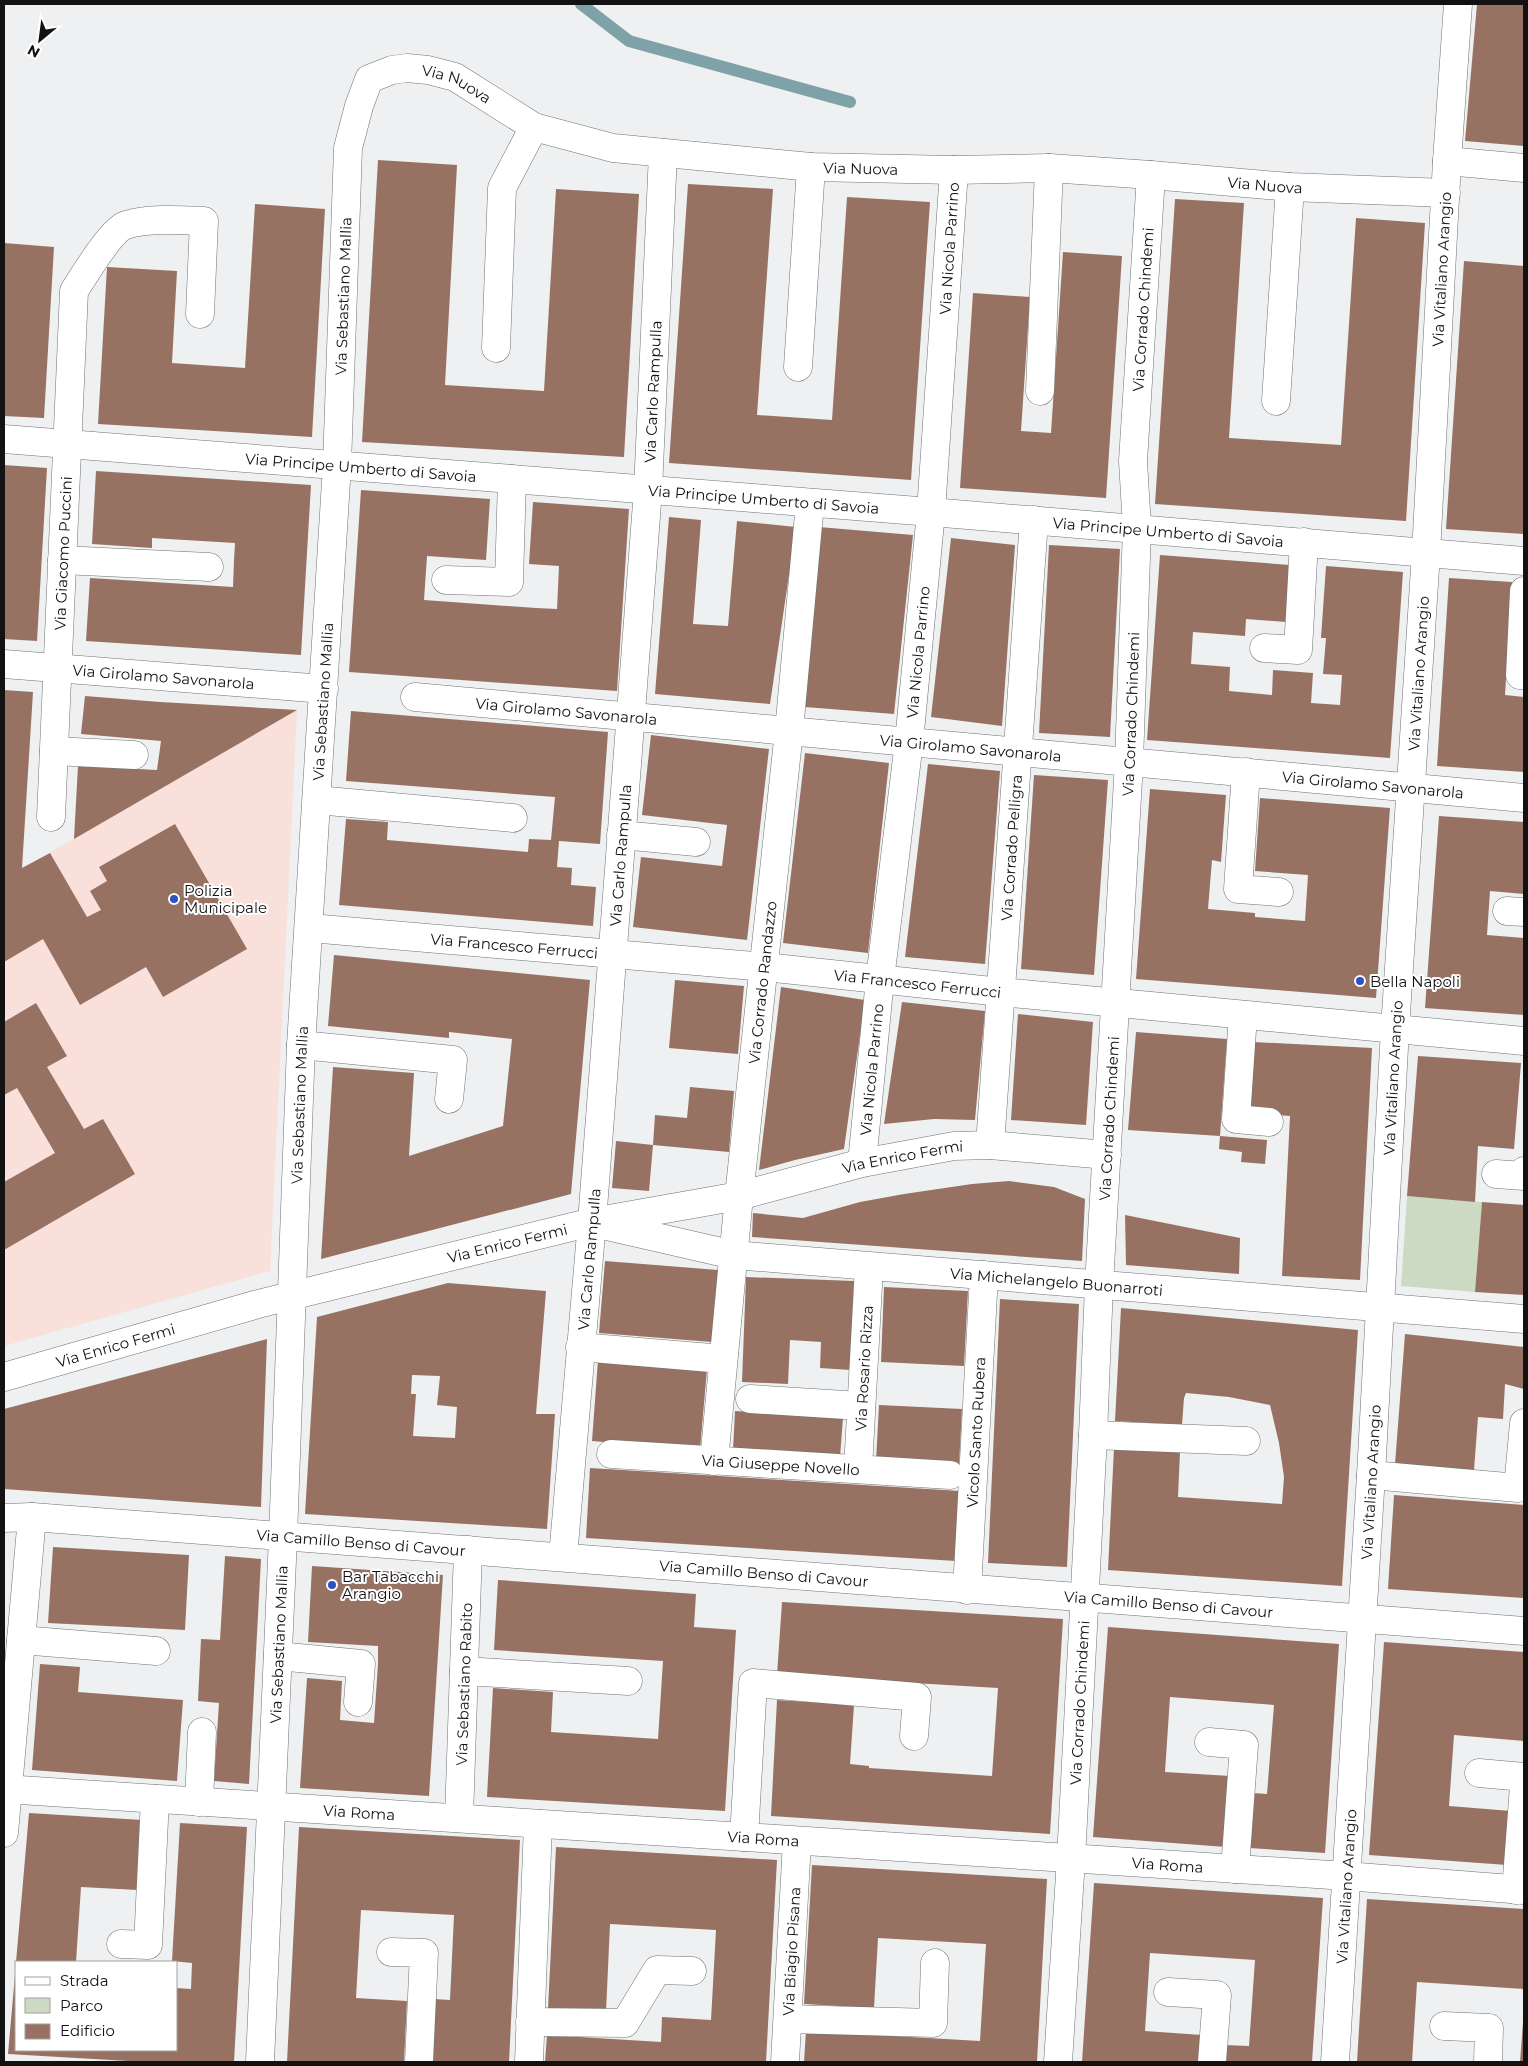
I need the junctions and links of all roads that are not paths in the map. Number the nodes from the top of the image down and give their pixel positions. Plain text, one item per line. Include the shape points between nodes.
1 (1458, 4) edge
2 (534, 127) junction
3 (348, 148) joint
4 (663, 153) junction
5 (1447, 161) junction
6 (811, 167) junction
7 (1049, 168) junction
8 (1524, 168) edge
9 (954, 170) junction
10 (1151, 175) junction
11 (1290, 187) junction
12 (1446, 193) junction
13 (200, 314) dead end
14 (496, 348) dead end
15 (798, 367) dead end
16 (1040, 391) dead end
17 (1276, 401) dead end
18 (4, 439) edge
19 (67, 444) junction
20 (337, 465) junction
21 (512, 479) junction
22 (648, 490) junction
23 (810, 503) junction
24 (930, 512) junction
25 (1034, 520) junction
26 (1137, 528) junction
27 (1304, 542) junction
28 (1426, 553) junction
29 (62, 560) junction
30 (1524, 561) edge
31 (208, 567) dead end
32 (446, 580) dead end
33 (1524, 591) edge
34 (1264, 648) dead end
35 (4, 664) edge
36 (57, 668) junction
37 (1524, 675) edge
38 (324, 689) junction
39 (415, 697) dead end
40 (630, 716) junction
41 (789, 731) junction
42 (909, 742) junction
43 (54, 751) junction
44 (1018, 752) junction
45 (134, 755) dead end
46 (1129, 762) junction
47 (1246, 772) junction
48 (1411, 789) junction
49 (1524, 798) edge
50 (317, 800) junction
51 (51, 817) dead end
52 (513, 818) dead end
53 (621, 835) junction
54 (696, 842) dead end
55 (1279, 892) dead end
56 (310, 928) junction
57 (611, 954) junction
58 (765, 967) junction
59 (880, 979) junction
60 (1001, 992) junction
61 (1114, 1002) junction
62 (1243, 1015) junction
63 (1395, 1029) junction
64 (1524, 1041) edge
65 (301, 1045) junction
66 (449, 1099) dead end
67 (1270, 1122) dead end
68 (990, 1145) junction
69 (1107, 1155) junction
70 (862, 1163) junction
71 (1524, 1171) edge
72 (1496, 1174) dead end
73 (739, 1196) junction
74 (592, 1222) junction
75 (734, 1254) junction
76 (869, 1266) junction
77 (984, 1275) junction
78 (1099, 1285) junction
79 (292, 1296) junction
80 (1380, 1307) junction
81 (1524, 1318) edge
82 (580, 1347) junction
83 (723, 1359) junction
84 (4, 1377) edge
85 (750, 1399) dead end
86 (861, 1406) junction
87 (1524, 1423) edge
88 (1093, 1435) junction
89 (1246, 1441) dead end
90 (611, 1454) dead end
91 (714, 1461) junction
92 (858, 1469) junction
93 (1371, 1475) junction
94 (950, 1476) dead end
95 (32, 1517) junction
96 (4, 1518) edge
97 (283, 1537) junction
98 (468, 1550) junction
99 (562, 1557) junction
100 (967, 1590) junction
101 (1085, 1598) junction
102 (1362, 1618) junction
103 (1524, 1630) edge
104 (21, 1640) junction
105 (156, 1651) dead end
106 (278, 1656) junction
107 (464, 1671) junction
108 (628, 1681) dead end
109 (358, 1702) dead end
110 (202, 1732) dead end
111 (914, 1736) dead end
112 (1209, 1742) dead end
113 (1479, 1773) dead end
114 (1524, 1777) edge
115 (1524, 1786) edge
116 (6, 1789) edge
117 (155, 1799) junction
118 (199, 1802) junction
119 (271, 1806) junction
120 (459, 1818) junction
121 (538, 1824) junction
122 (4, 1833) edge
123 (744, 1837) junction
124 (797, 1841) junction
125 (1071, 1859) junction
126 (1235, 1869) junction
127 (1346, 1876) junction
128 (1520, 1890) edge
129 (121, 1944) dead end
130 (391, 1952) dead end
131 (935, 1963) dead end
132 (692, 1971) dead end
133 (1168, 1992) dead end
134 (788, 2019) junction
135 (530, 2022) junction
136 (1444, 2026) dead end
137 (260, 2062) edge
138 (419, 2062) edge
139 (529, 2062) edge
140 (785, 2062) edge
141 (1058, 2062) edge
142 (1212, 2062) edge
143 (1335, 2062) edge
144 (1488, 2062) edge

1 - 5 street, Via Vitaliano Arangio
2 - 3 street, Via Nuova via 455,77 407,68 392,70 370,80
2 - 4 street, Via Nuova via 613,148
2 - 14 street via 502,188
3 - 20 street, Via Sebastiano Mallia
4 - 6 street, Via Nuova
4 - 22 street, Via Carlo Rampulla
5 - 8 street
5 - 12 street, Via Vitaliano Arangio
6 - 9 street, Via Nuova
6 - 15 street
7 - 9 street, Via Nuova
7 - 10 street, Via Nuova
7 - 16 street
9 - 24 street, Via Nicola Parrino
10 - 11 street, Via Nuova
10 - 26 street, Via Corrado Chindemi via 1133,461
11 - 12 street, Via Nuova
11 - 17 street
12 - 28 street, Via Vitaliano Arangio
13 - 19 street, Via Giacomo Puccini via 204,221 168,220 125,225 97,254 74,291
18 - 19 street, Via Principe Umberto di Savoia
19 - 20 street, Via Principe Umberto di Savoia
19 - 29 street, Via Giacomo Puccini
20 - 21 street, Via Principe Umberto di Savoia
20 - 38 street, Via Sebastiano Mallia
21 - 22 street, Via Principe Umberto di Savoia
21 - 32 street via 509,582
22 - 23 street, Via Principe Umberto di Savoia
22 - 40 street, Via Carlo Rampulla
23 - 24 street, Via Principe Umberto di Savoia
23 - 41 street, Via Corrado Randazzo
24 - 25 street, Via Principe Umberto di Savoia
24 - 42 street, Via Nicola Parrino
25 - 26 street, Via Principe Umberto di Savoia
25 - 44 street, Via Corrado Pelligra
26 - 27 street, Via Principe Umberto di Savoia
26 - 46 street, Via Corrado Chindemi
27 - 28 street, Via Principe Umberto di Savoia
27 - 34 street via 1298,650
28 - 30 street, Via Principe Umberto di Savoia
28 - 48 street, Via Vitaliano Arangio
29 - 31 street
29 - 36 street, Via Giacomo Puccini
33 - 37 street via 1520,675
35 - 36 street, Via Girolamo Savonarola
36 - 38 street, Via Girolamo Savonarola
36 - 43 street, Via Giacomo Puccini
38 - 50 street, Via Sebastiano Mallia
39 - 40 street, Via Girolamo Savonarola
40 - 41 street, Via Girolamo Savonarola
40 - 53 street, Via Carlo Rampulla
41 - 42 street, Via Girolamo Savonarola
41 - 58 street, Via Corrado Randazzo
42 - 44 street, Via Girolamo Savonarola
42 - 59 street, Via Nicola Parrino
43 - 45 street
43 - 51 street, Via Giacomo Puccini
44 - 46 street, Via Girolamo Savonarola
44 - 60 street, Via Corrado Pelligra
46 - 47 street, Via Girolamo Savonarola
46 - 61 street, Via Corrado Chindemi
47 - 48 street, Via Girolamo Savonarola
47 - 55 street via 1238,889
48 - 49 street, Via Girolamo Savonarola
48 - 63 street, Via Vitaliano Arangio
50 - 52 street
50 - 56 street, Via Sebastiano Mallia
53 - 54 street
53 - 57 street, Via Carlo Rampulla
56 - 57 street, Via Francesco Ferrucci
56 - 65 street, Via Sebastiano Mallia
57 - 58 street, Via Francesco Ferrucci
57 - 74 street, Via Carlo Rampulla
58 - 59 street, Via Francesco Ferrucci
58 - 73 street, Via Corrado Randazzo
59 - 60 street, Via Francesco Ferrucci
59 - 70 street, Via Nicola Parrino
60 - 61 street, Via Francesco Ferrucci
60 - 68 street, Via Corrado Pelligra
61 - 62 street, Via Francesco Ferrucci
61 - 69 street, Via Corrado Chindemi
62 - 63 street, Via Francesco Ferrucci
62 - 67 street via 1236,1120
63 - 64 street, Via Francesco Ferrucci
63 - 80 street, Via Vitaliano Arangio
65 - 66 street via 452,1060
65 - 79 street, Via Sebastiano Mallia
68 - 69 street, Via Enrico Fermi
68 - 70 street, Via Enrico Fermi via 954,1146
69 - 78 street, Via Corrado Chindemi
70 - 73 street, Via Enrico Fermi
71 - 72 street via 1524,1176
73 - 74 street, Via Enrico Fermi
73 - 75 street, Via Corrado Randazzo
74 - 75 street, Via Michelangelo Buonarroti
74 - 79 street, Via Enrico Fermi
74 - 82 street, Via Carlo Rampulla
75 - 76 street, Via Michelangelo Buonarroti
75 - 83 street, Via Corrado Randazzo
76 - 77 street, Via Michelangelo Buonarroti
76 - 86 street, Via Rosario Rizza
77 - 78 street, Via Michelangelo Buonarroti
77 - 100 street, Vicolo Santo Rubera
78 - 80 street, Via Michelangelo Buonarroti
78 - 88 street, Via Corrado Chindemi
79 - 84 street, Via Enrico Fermi
79 - 97 street, Via Sebastiano Mallia
80 - 81 street, Via Michelangelo Buonarroti
80 - 93 street, Via Vitaliano Arangio
82 - 83 street
82 - 99 street, Via Carlo Rampulla
83 - 91 street, Via Corrado Randazzo
85 - 86 street
86 - 92 street, Via Rosario Rizza
87 - 93 street via 1518,1488
88 - 89 street
88 - 101 street, Via Corrado Chindemi
90 - 91 street, Via Giuseppe Novello
91 - 92 street, Via Giuseppe Novello
92 - 94 street, Via Giuseppe Novello
93 - 102 street, Via Vitaliano Arangio
95 - 96 street, Via Camillo Benso di Cavour
95 - 97 street, Via Camillo Benso di Cavour
95 - 104 street
97 - 98 street, Via Camillo Benso di Cavour
97 - 106 street, Via Sebastiano Mallia
98 - 99 street, Via Camillo Benso di Cavour
98 - 107 street, Via Sebastiano Rabito
99 - 100 street, Via Camillo Benso di Cavour
100 - 101 street, Via Camillo Benso di Cavour
101 - 102 street, Via Camillo Benso di Cavour
101 - 125 street, Via Corrado Chindemi
102 - 103 street, Via Camillo Benso di Cavour
102 - 127 street, Via Vitaliano Arangio
104 - 105 street
104 - 116 street
106 - 109 street via 361,1664
106 - 119 street, Via Sebastiano Mallia
107 - 108 street
107 - 120 street, Via Sebastiano Rabito
110 - 118 street
111 - 123 street via 917,1697 753,1683
112 - 126 street via 1244,1745
113 - 114 street
115 - 128 street
116 - 117 street, Via Roma
116 - 122 street
117 - 118 street, Via Roma
117 - 129 street via 148,1946
118 - 119 street, Via Roma
119 - 120 street, Via Roma
119 - 137 street, Via Sebastiano Mallia
120 - 121 street, Via Roma
121 - 123 street, Via Roma
121 - 135 street
123 - 124 street, Via Roma
124 - 125 street, Via Roma
124 - 134 street, Via Biagio Pisana
125 - 126 street, Via Roma
125 - 141 street, Via Corrado Chindemi
126 - 127 street, Via Roma
127 - 128 street, Via Roma
127 - 143 street, Via Vitaliano Arangio
130 - 138 street via 424,1953
131 - 134 street via 933,2024
132 - 135 street via 657,1970 625,2023
133 - 142 street via 1217,1995
134 - 140 street, Via Biagio Pisana
135 - 139 street
136 - 144 street via 1489,2028

